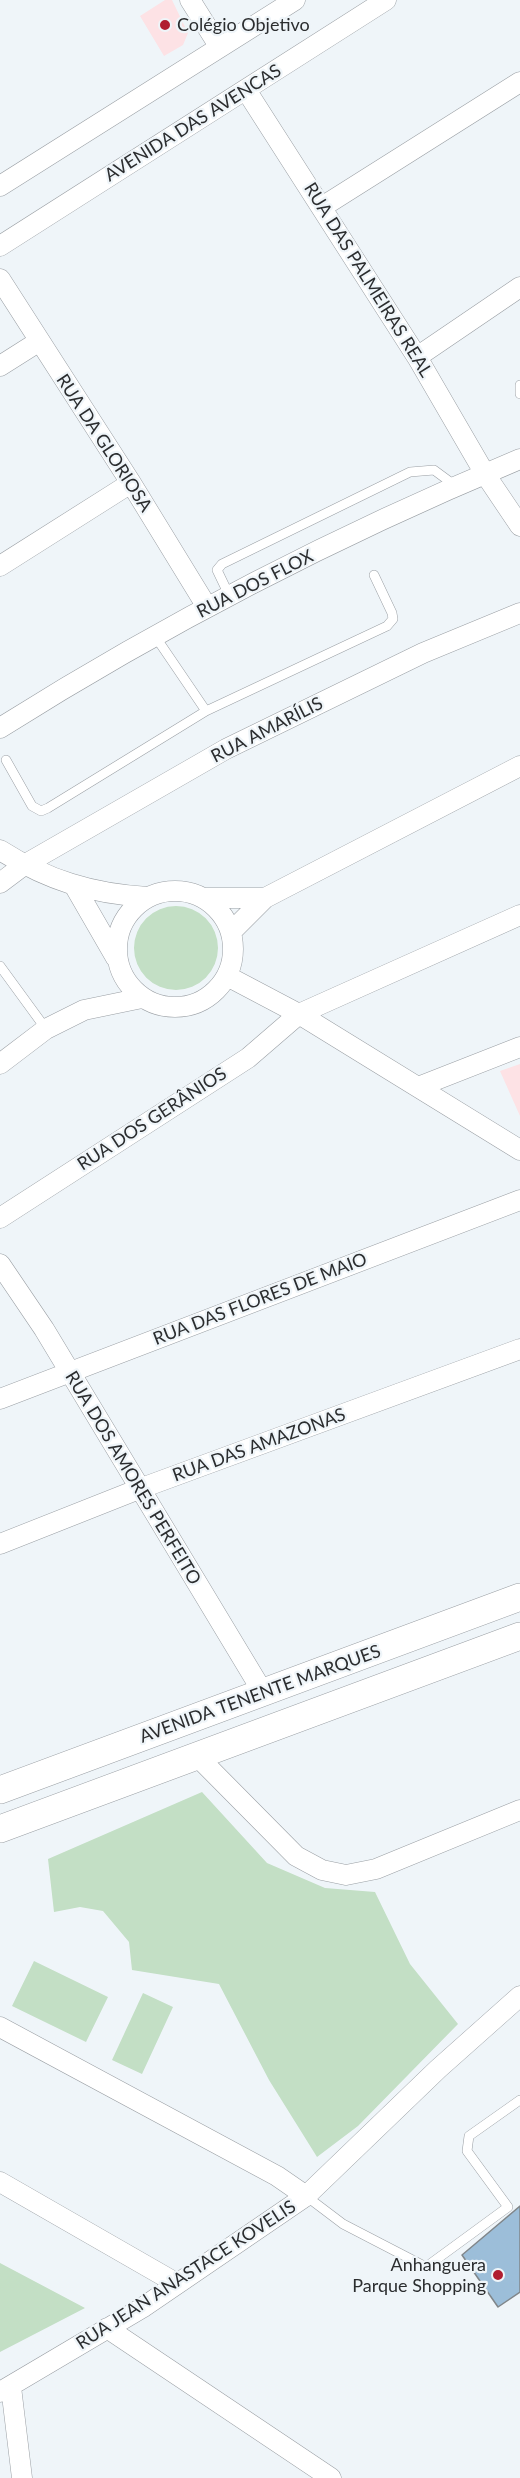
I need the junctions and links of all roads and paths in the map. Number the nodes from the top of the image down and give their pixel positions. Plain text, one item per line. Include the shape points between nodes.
1 (190, 0) edge
2 (295, 0) edge
3 (386, 0) edge
4 (219, 46) junction
5 (520, 82) edge
6 (246, 90) junction
7 (0, 186) edge
8 (322, 207) junction
9 (0, 246) edge
10 (0, 279) edge
11 (520, 287) edge
12 (38, 342) junction
13 (417, 357) junction
14 (0, 366) edge
15 (520, 385) edge
16 (520, 394) edge
17 (520, 459) edge
18 (485, 474) junction
19 (131, 483) junction
20 (457, 487) junction
21 (520, 526) edge
22 (0, 566) edge
23 (374, 575) dead end
24 (230, 595) junction
25 (207, 607) junction
26 (520, 613) edge
27 (155, 636) junction
28 (206, 711) junction
29 (0, 728) edge
30 (6, 760) dead end
31 (520, 766) edge
32 (0, 850) edge
33 (24, 865) junction
34 (0, 883) edge
35 (75, 887) junction
36 (148, 897) junction
37 (205, 898) junction
38 (264, 898) junction
39 (520, 915) edge
40 (231, 932) junction
41 (117, 960) junction
42 (0, 966) edge
43 (227, 976) junction
44 (142, 998) junction
45 (299, 1014) junction
46 (46, 1029) junction
47 (520, 1047) edge
48 (0, 1064) edge
49 (418, 1087) junction
50 (520, 1150) edge
51 (520, 1200) edge
52 (0, 1218) edge
53 (0, 1264) edge
54 (520, 1349) edge
55 (69, 1372) junction
56 (0, 1399) edge
57 (139, 1489) junction
58 (0, 1544) edge
59 (520, 1597) edge
60 (520, 1636) edge
61 (264, 1694) junction
62 (198, 1757) junction
63 (0, 1790) edge
64 (520, 1810) edge
65 (0, 1829) edge
66 (520, 1996) edge
67 (0, 2027) edge
68 (520, 2100) edge
69 (0, 2182) edge
70 (306, 2196) junction
71 (176, 2283) junction
72 (107, 2328) junction
73 (6, 2390) edge
74 (22, 2478) edge
75 (331, 2478) edge

1 - 4 street
2 - 4 street
3 - 6 street, AVENIDA DAS AVENCAS
4 - 7 street
5 - 8 street
6 - 8 street, RUA DAS PALMEIRAS REAL
6 - 9 street, AVENIDA DAS AVENCAS
8 - 13 street, RUA DAS PALMEIRAS REAL
10 - 12 street, RUA DA GLORIOSA
11 - 13 street
12 - 14 street
12 - 19 street, RUA DA GLORIOSA
13 - 18 street, RUA DAS PALMEIRAS REAL
15 - 16 lane
17 - 18 street, RUA DOS FLOX
18 - 20 street, RUA DOS FLOX
18 - 21 street, RUA DAS PALMEIRAS REAL
19 - 22 street
19 - 25 street, RUA DA GLORIOSA
20 - 24 street, RUA DOS FLOX
20 - 24 lane via 434,470 410,472 222,564 217,570
23 - 28 lane via 392,613 391,623
24 - 25 street, RUA DOS FLOX
25 - 27 street, RUA DOS FLOX
26 - 33 street, RUA AMARÍLIS via 423,653 226,749
27 - 28 lane
27 - 29 street, RUA DOS FLOX
28 - 30 lane via 41,811 32,806
31 - 38 street
32 - 33 street
33 - 34 street, RUA AMARÍLIS
33 - 35 street
35 - 36 street
35 - 41 street
36 - 37 street via 177,890
36 - 41 street via 136,904 120,928
37 - 38 street
37 - 40 street via 216,907
38 - 40 street
39 - 45 street, RUA DOS GERÂNIOS
40 - 43 street via 232,959
41 - 44 street via 126,981
42 - 46 lane
43 - 44 street via 216,990 188,1006 164,1006
43 - 45 street
44 - 46 street via 84,1010
45 - 49 street
45 - 52 street, RUA DOS GERÂNIOS via 248,1058
46 - 48 street
47 - 49 street
49 - 50 street
51 - 55 street, RUA DAS FLORES DE MAIO
53 - 55 street, RUA DOS AMORES PERFEITO
54 - 57 street, RUA DAS AMAZONAS
55 - 56 street, RUA DAS FLORES DE MAIO
55 - 57 street, RUA DOS AMORES PERFEITO
57 - 58 street, RUA DAS AMAZONAS
57 - 61 street, RUA DOS AMORES PERFEITO
59 - 61 main road, AVENIDA TENENTE MARQUES
60 - 62 main road, AVENIDA TENENTE MARQUES
61 - 63 main road, AVENIDA TENENTE MARQUES
62 - 64 street via 296,1856 322,1870 346,1875 376,1869
62 - 65 main road, AVENIDA TENENTE MARQUES
66 - 70 street, RUA JEAN ANASTACE KOVELIS
67 - 70 street via 277,2176
68 - 70 lane via 466,2143 467,2151 508,2207 426,2267 343,2224
69 - 71 street
70 - 71 street, RUA JEAN ANASTACE KOVELIS
71 - 72 street, RUA JEAN ANASTACE KOVELIS
72 - 73 street, RUA JEAN ANASTACE KOVELIS
72 - 75 street
73 - 74 street

